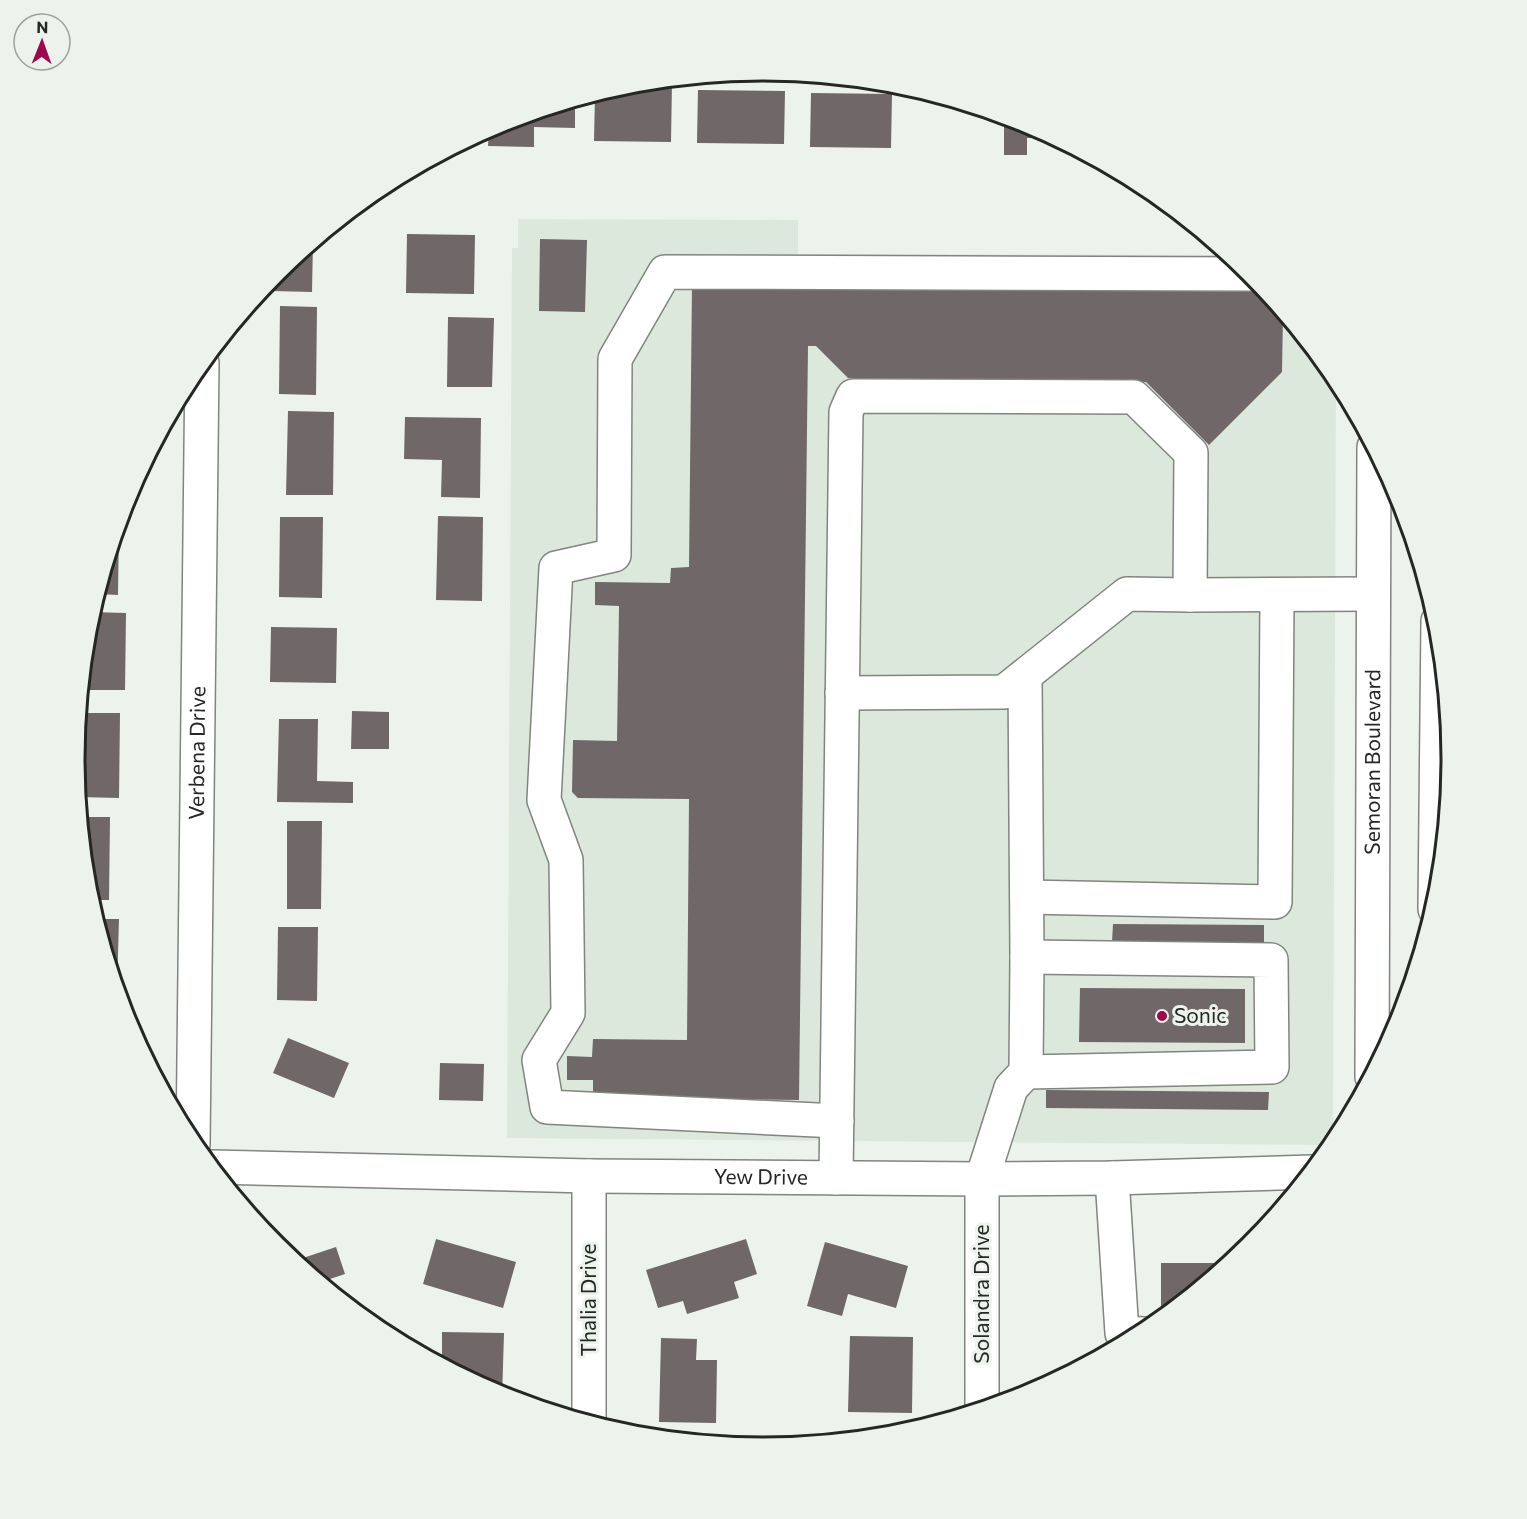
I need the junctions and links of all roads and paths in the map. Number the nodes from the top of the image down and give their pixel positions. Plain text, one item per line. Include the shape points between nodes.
1 (1237, 274) edge
2 (202, 379) edge
3 (1374, 464) edge
4 (1374, 594) junction
5 (1190, 595) junction
6 (1277, 595) junction
7 (1025, 676) junction
8 (1437, 683) edge
9 (842, 693) junction
10 (1436, 850) edge
11 (1027, 897) junction
12 (1027, 957) junction
13 (1371, 1062) edge
14 (1026, 1072) junction
15 (837, 1121) junction
16 (192, 1125) edge
17 (221, 1167) edge
18 (1303, 1172) edge
19 (590, 1176) junction
20 (836, 1178) junction
21 (1112, 1178) junction
22 (982, 1179) junction
23 (1125, 1333) edge
24 (982, 1402) edge
25 (589, 1415) edge

1 - 15 street via 665,272 615,359 614,555 556,568 544,800 566,860 568,1013 539,1060 547,1107
2 - 16 street, Verbena Drive
3 - 4 street, Semoran Boulevard
4 - 6 street
4 - 13 street, Semoran Boulevard
5 - 6 street
5 - 7 street via 1127,594
5 - 9 street via 1191,453 1134,397 853,396 846,412
6 - 11 street via 1275,902
7 - 9 street via 1004,692
7 - 11 street
8 - 10 street
9 - 15 street
11 - 12 street
12 - 14 street
12 - 14 street via 1271,960 1272,1067
14 - 22 street, Solandra Drive via 1011,1088
15 - 20 street
17 - 19 street, Yew Drive
18 - 21 street, Yew Drive
19 - 20 street, Yew Drive
19 - 25 street, Thalia Drive
20 - 22 street, Yew Drive
21 - 22 street, Yew Drive
21 - 23 street via 1122,1333
22 - 24 street, Solandra Drive

